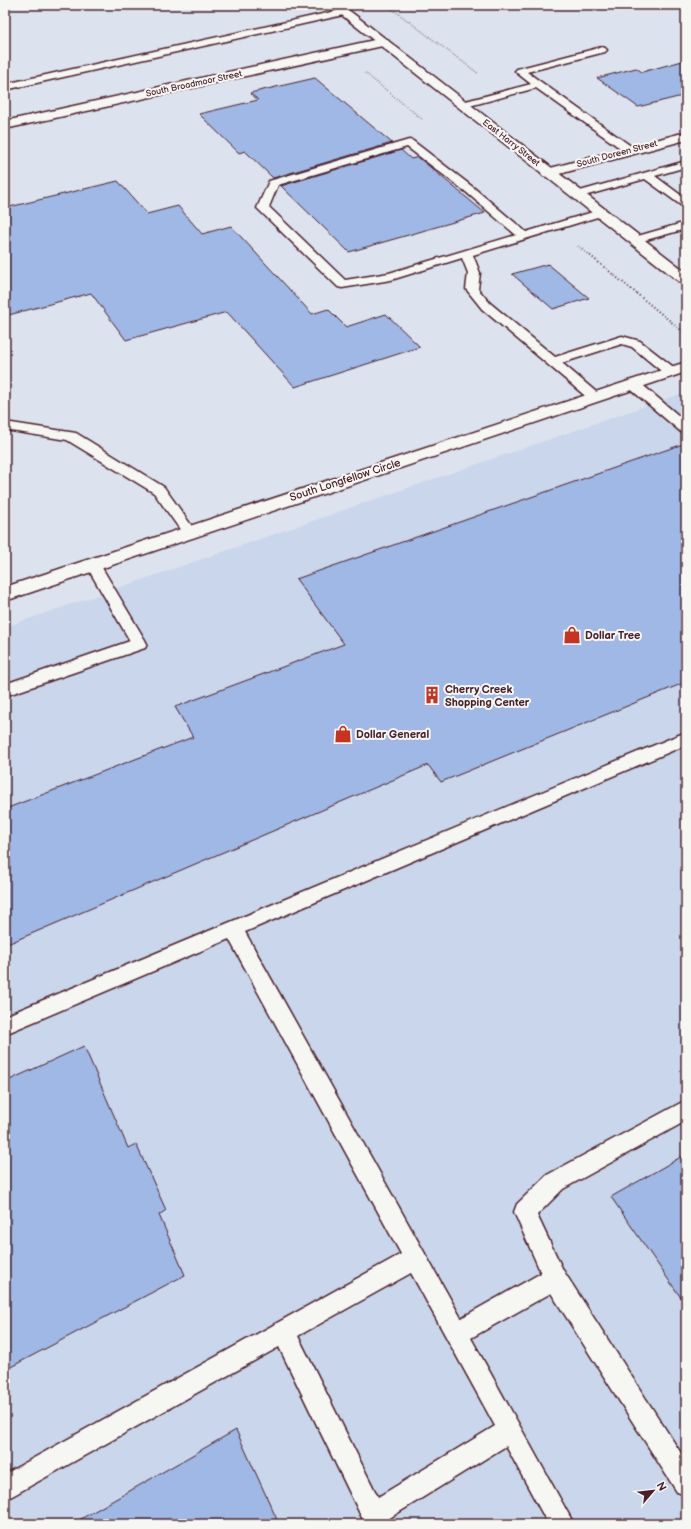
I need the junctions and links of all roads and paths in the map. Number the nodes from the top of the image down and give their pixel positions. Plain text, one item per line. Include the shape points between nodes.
1 (340, 8) edge
2 (383, 42) junction
3 (602, 50) dead end
4 (538, 85) junction
5 (5, 87) edge
6 (462, 105) junction
7 (5, 126) edge
8 (686, 136) edge
9 (631, 151) junction
10 (686, 164) edge
11 (548, 173) junction
12 (648, 176) junction
13 (577, 195) junction
14 (686, 204) edge
15 (600, 213) junction
16 (686, 225) edge
17 (524, 236) junction
18 (635, 240) junction
19 (466, 253) junction
20 (686, 280) edge
21 (552, 362) junction
22 (678, 369) edge
23 (633, 384) junction
24 (595, 397) junction
25 (5, 426) edge
26 (686, 429) edge
27 (189, 532) junction
28 (93, 565) junction
29 (5, 594) edge
30 (5, 690) edge
31 (686, 738) edge
32 (233, 929) junction
33 (5, 1025) edge
34 (686, 1110) edge
35 (415, 1258) junction
36 (555, 1278) junction
37 (284, 1332) junction
38 (456, 1333) junction
39 (510, 1430) junction
40 (686, 1483) edge
41 (5, 1488) edge
42 (376, 1519) edge
43 (562, 1524) edge

1 - 2 street, East Harry Street
1 - 5 lane
2 - 6 street, East Harry Street
2 - 7 street, South Broadmoor Street
3 - 4 lane via 520,71
4 - 6 lane
4 - 9 lane
6 - 11 street, East Harry Street
8 - 9 street, South Doreen Street
9 - 11 street, South Doreen Street
10 - 12 lane
11 - 13 street, East Harry Street
12 - 13 lane
12 - 14 lane
13 - 15 street, East Harry Street
15 - 17 lane
15 - 18 street, East Harry Street
16 - 18 lane
17 - 19 lane
17 - 19 lane via 409,143 273,183 263,208 342,284 390,276
18 - 20 street, East Harry Street
19 - 21 lane via 474,273 472,289 486,306
21 - 22 lane via 622,340 636,344
21 - 24 lane
22 - 23 street, South Longfellow Circle
23 - 24 street, South Longfellow Circle
23 - 26 lane
24 - 27 street, South Longfellow Circle
25 - 27 lane via 71,436 159,490
27 - 28 street, South Longfellow Circle
28 - 29 street, South Longfellow Circle
28 - 30 lane via 139,644
31 - 32 lane
32 - 33 lane
32 - 35 lane
34 - 36 lane via 555,1182 525,1212
35 - 37 lane
35 - 38 lane
36 - 38 lane
36 - 40 lane
37 - 41 lane
37 - 42 lane
38 - 39 lane
39 - 42 lane
39 - 43 lane

